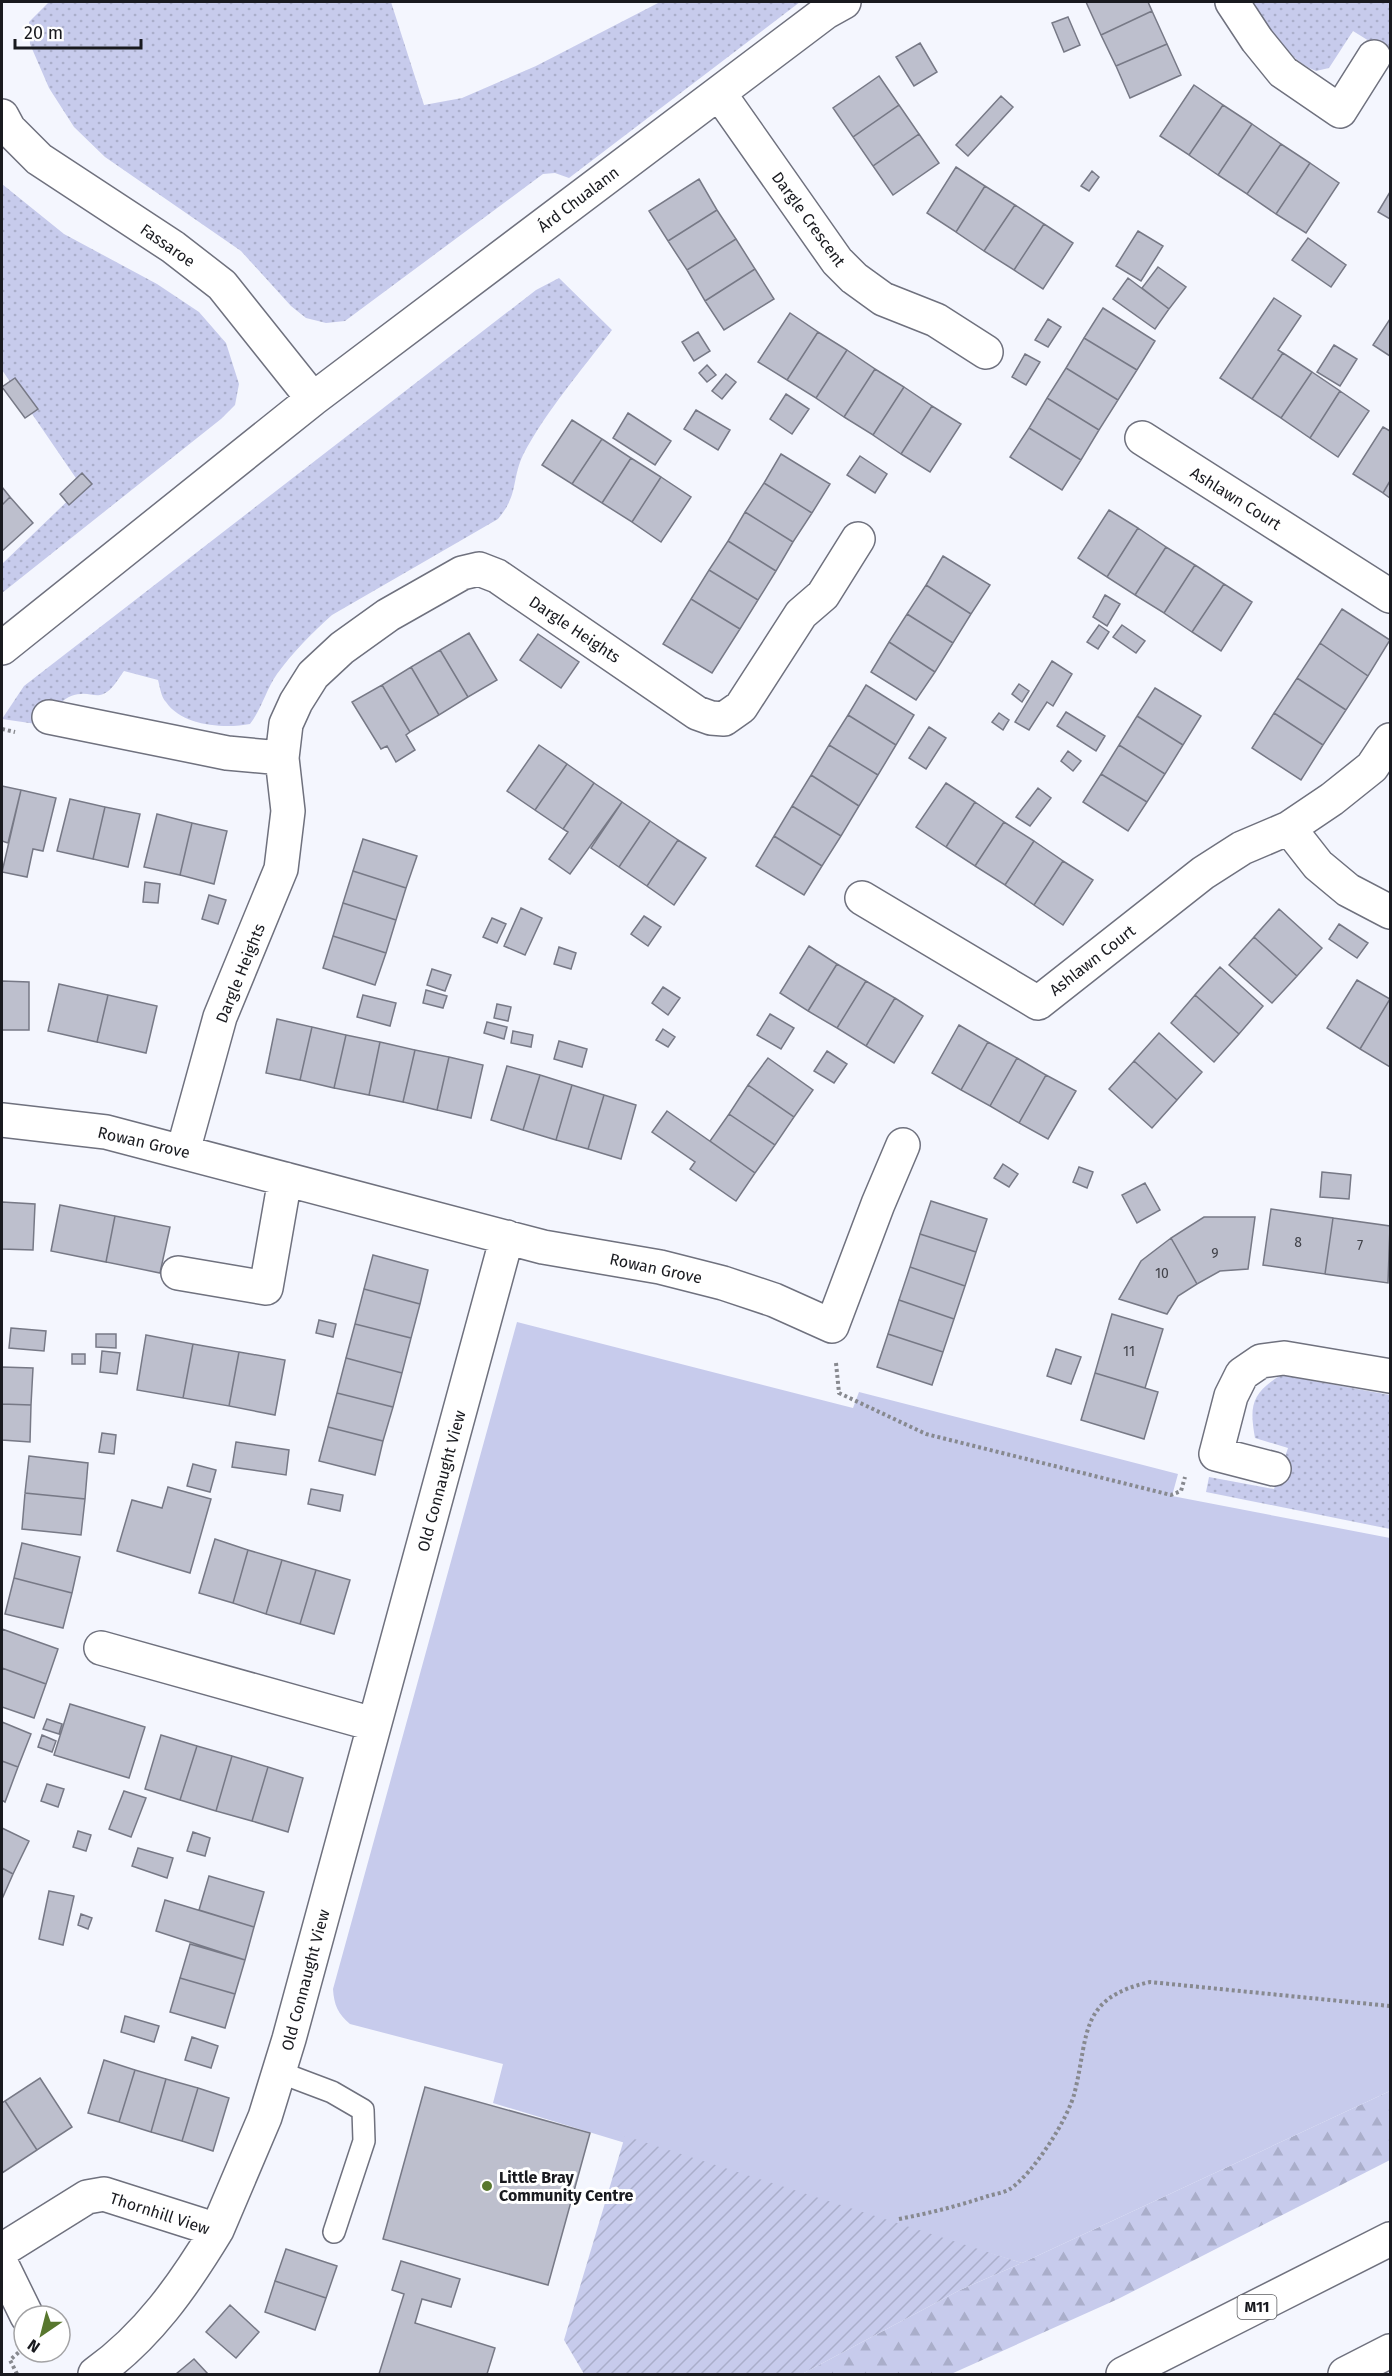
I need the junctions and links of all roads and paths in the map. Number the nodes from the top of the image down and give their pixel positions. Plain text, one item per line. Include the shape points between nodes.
1 (844, 2) edge
2 (1232, 2) edge
3 (1374, 57) dead end
4 (719, 93) junction
5 (2, 116) edge
6 (986, 352) dead end
7 (313, 399) junction
8 (1142, 438) dead end
9 (858, 539) dead end
10 (1390, 596) edge
11 (2, 648) edge
12 (50, 717) dead end
13 (1390, 740) edge
14 (282, 758) junction
15 (1289, 828) junction
16 (862, 898) dead end
17 (1390, 912) edge
18 (2, 1120) edge
19 (903, 1145) dead end
20 (183, 1151) junction
21 (285, 1179) junction
22 (507, 1237) junction
23 (178, 1273) dead end
24 (832, 1326) junction
25 (1390, 1376) edge
26 (1216, 1454) junction
27 (1274, 1469) dead end
28 (101, 1648) dead end
29 (373, 1724) junction
30 (1390, 2006) edge
31 (279, 2072) junction
32 (899, 2219) dead end
33 (217, 2230) junction
34 (334, 2232) dead end
35 (1390, 2239) edge
36 (2, 2250) edge
37 (2, 2265) edge
38 (21, 2304) edge
39 (1390, 2351) edge
40 (95, 2374) edge
41 (1123, 2374) edge
42 (1345, 2374) edge

1 - 4 main road, Árd Chualann
2 - 3 main road via 1283,72 1340,111
4 - 6 main road, Dargle Crescent via 837,261 854,279 883,299 936,320
4 - 7 main road, Árd Chualann
5 - 7 main road, Fassaroe via 9,129 39,159 173,247 222,285
7 - 11 main road, Árd Chualann
8 - 10 main road, Ashlawn Court
9 - 14 main road, Dargle Heights via 824,595 801,614 741,707 724,719 698,713 497,576 479,569 462,573 388,615 313,675 286,724
12 - 14 main road via 226,753
13 - 15 main road, Ashlawn Court via 1372,767
14 - 20 main road, Dargle Heights via 288,811 281,869 219,1017
15 - 16 main road, Ashlawn Court via 1242,849 1203,873 1038,1003
15 - 17 main road via 1318,865 1348,890
18 - 20 main road, Rowan Grove via 106,1132
19 - 24 main road
20 - 21 main road, Rowan Grove
21 - 22 main road, Rowan Grove
21 - 23 main road via 266,1288
22 - 24 main road, Rowan Grove via 723,1283
22 - 29 main road, Old Connaught View
24 - 26 path via 839,1393 926,1434 1171,1495 1181,1491 1185,1477
25 - 26 main road via 1284,1358 1261,1361 1242,1374 1231,1396
26 - 27 main road
28 - 29 main road
29 - 31 main road, Old Connaught View
30 - 32 path via 1150,1982 1127,1988 1102,2004 1088,2021 1075,2094 1049,2146 1010,2189 944,2211
31 - 33 main road, Old Connaught View via 265,2117
31 - 34 lane via 332,2092 363,2110 364,2141
33 - 36 main road, Thornhill View via 104,2194 87,2197
33 - 40 main road, Thornhill View via 174,2298 121,2356
35 - 41 main road, M11
37 - 38 main road
39 - 42 main road

